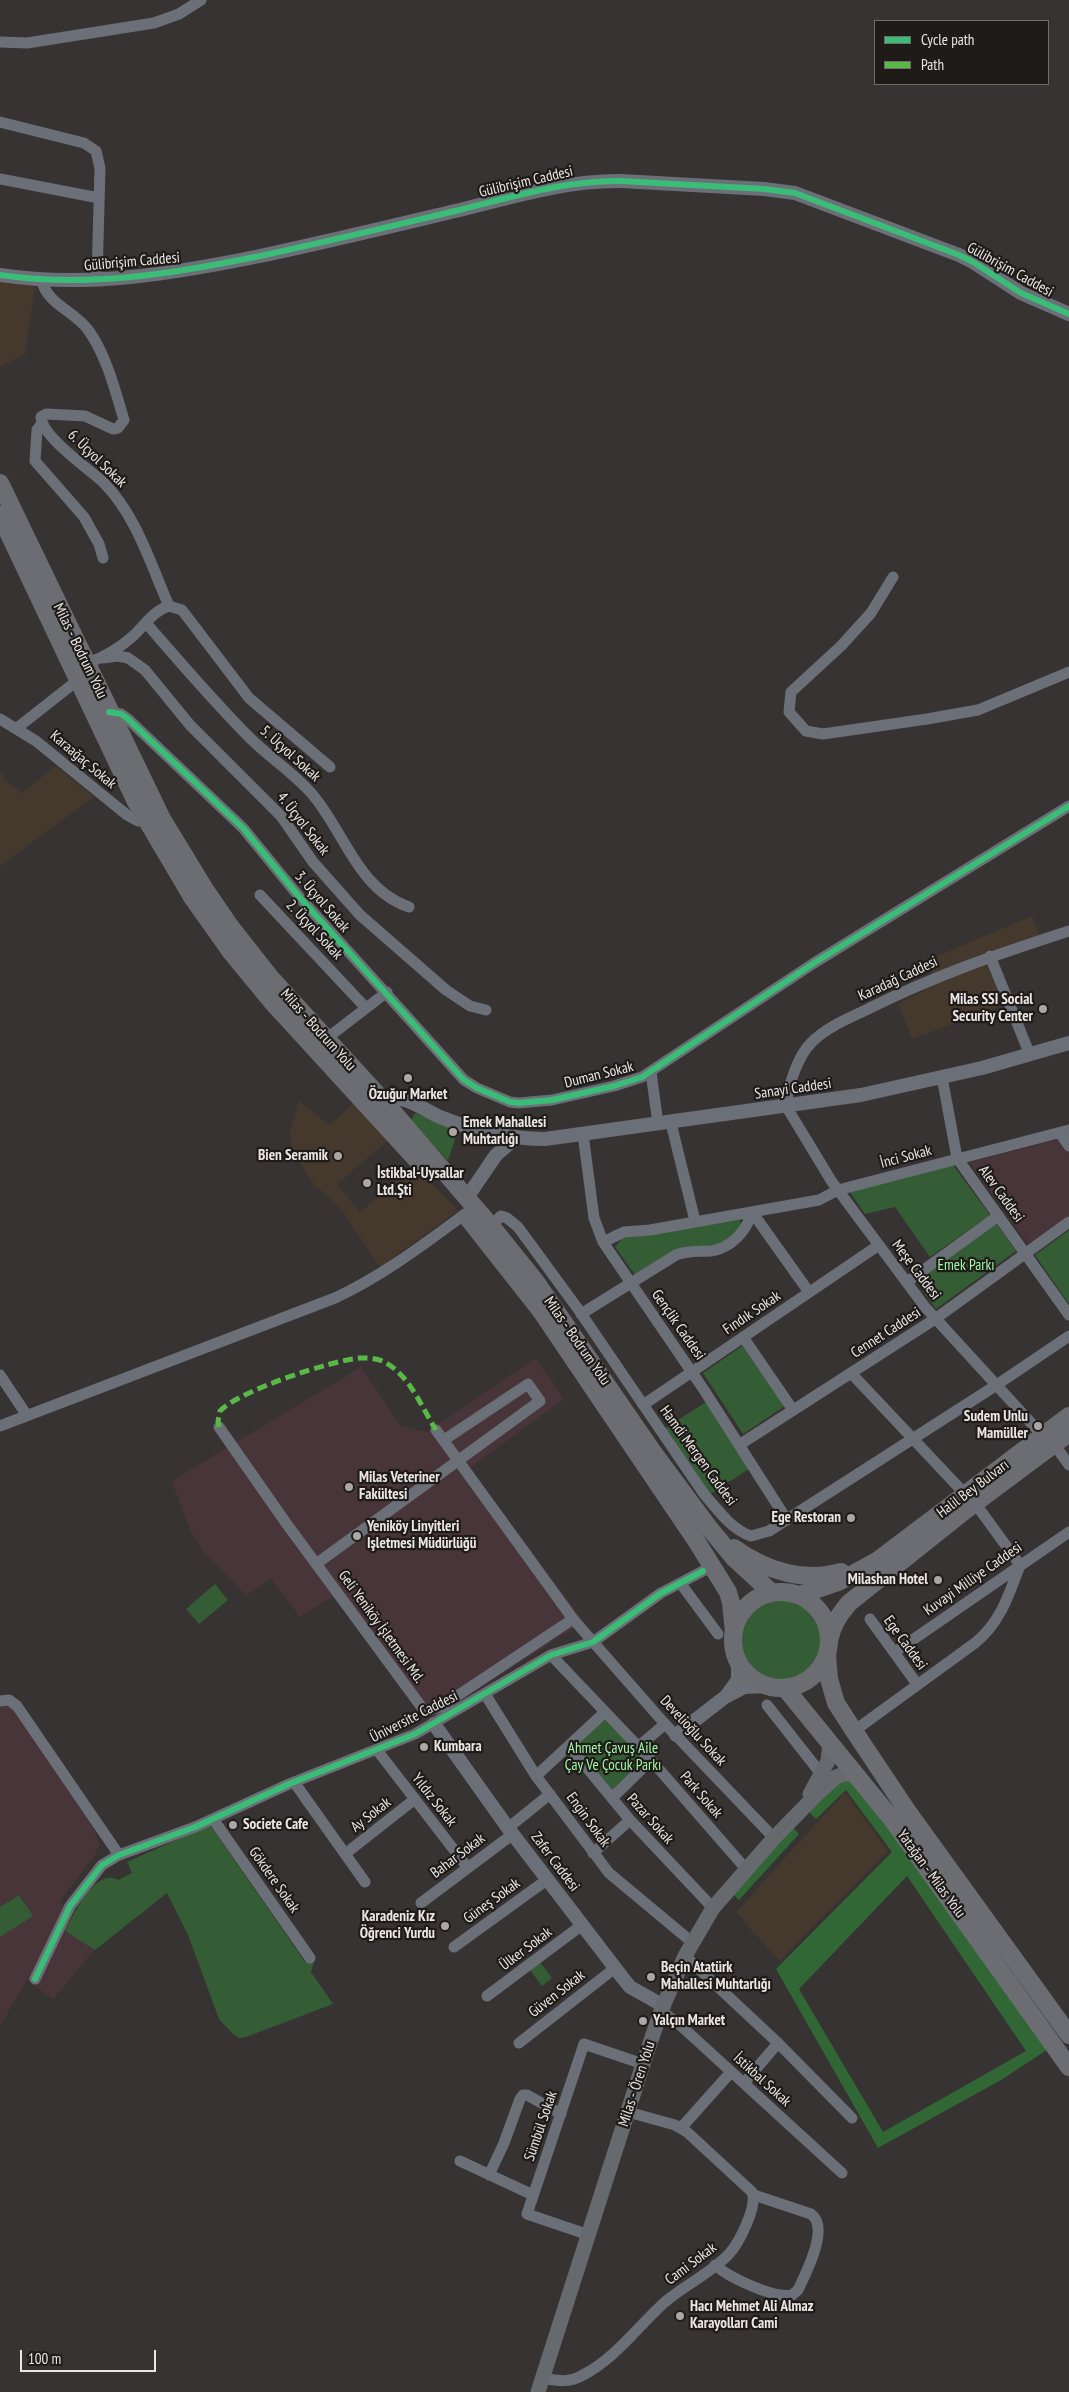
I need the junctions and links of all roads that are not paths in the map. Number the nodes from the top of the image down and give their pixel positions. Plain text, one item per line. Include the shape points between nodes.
1 (201, 0) edge
2 (0, 42) edge
3 (0, 122) edge
4 (0, 178) edge
5 (99, 198) junction
6 (0, 275) edge
7 (41, 279) junction
8 (97, 279) junction
9 (1069, 314) edge
10 (42, 423) junction
11 (0, 483) edge
12 (0, 514) edge
13 (103, 558) dead end
14 (893, 576) dead end
15 (168, 606) junction
16 (146, 623) junction
17 (103, 658) junction
18 (86, 664) junction
19 (1069, 672) edge
20 (78, 680) junction
21 (109, 712) junction
22 (0, 719) edge
23 (17, 728) junction
24 (330, 767) dead end
25 (1069, 806) edge
26 (147, 821) junction
27 (260, 895) dead end
28 (409, 907) dead end
29 (1069, 931) edge
30 (990, 956) junction
31 (386, 992) junction
32 (366, 1008) junction
33 (486, 1010) dead end
34 (326, 1039) junction
35 (1069, 1043) edge
36 (1030, 1055) junction
37 (652, 1072) junction
38 (942, 1077) junction
39 (519, 1103) joint
40 (388, 1106) junction
41 (786, 1106) junction
42 (665, 1123) junction
43 (1064, 1132) edge
44 (583, 1134) junction
45 (517, 1137) junction
46 (1069, 1146) edge
47 (957, 1158) junction
48 (838, 1190) junction
49 (466, 1207) junction
50 (752, 1212) junction
51 (998, 1216) junction
52 (695, 1221) junction
53 (1069, 1222) edge
54 (491, 1226) junction
55 (602, 1242) junction
56 (879, 1245) junction
57 (1026, 1254) junction
58 (907, 1282) junction
59 (630, 1284) junction
60 (809, 1292) junction
61 (582, 1314) junction
62 (1069, 1315) edge
63 (935, 1319) junction
64 (1069, 1336) edge
65 (743, 1337) junction
66 (692, 1372) junction
67 (851, 1373) junction
68 (0, 1375) edge
69 (995, 1386) junction
70 (643, 1405) junction
71 (793, 1410) junction
72 (26, 1414) junction
73 (1069, 1416) edge
74 (0, 1426) edge
75 (220, 1427) dead end
76 (436, 1430) dead end
77 (1069, 1433) edge
78 (913, 1438) junction
79 (444, 1440) junction
80 (1048, 1440) junction
81 (739, 1445) junction
82 (460, 1461) junction
83 (1069, 1465) edge
84 (970, 1498) junction
85 (787, 1520) junction
86 (710, 1529) junction
87 (1069, 1532) edge
88 (316, 1564) junction
89 (1020, 1565) junction
90 (880, 1569) junction
91 (703, 1571) dead end
92 (681, 1584) junction
93 (771, 1592) junction
94 (800, 1595) junction
95 (870, 1618) dead end
96 (573, 1619) junction
97 (726, 1633) junction
98 (593, 1642) junction
99 (828, 1648) junction
100 (894, 1652) junction
101 (551, 1655) junction
102 (738, 1660) junction
103 (917, 1684) junction
104 (776, 1687) junction
105 (485, 1694) junction
106 (725, 1697) junction
107 (0, 1701) edge
108 (767, 1705) dead end
109 (605, 1712) junction
110 (434, 1724) junction
111 (665, 1724) junction
112 (854, 1731) junction
113 (676, 1735) junction
114 (830, 1742) junction
115 (569, 1746) junction
116 (638, 1747) junction
117 (377, 1750) junction
118 (651, 1760) junction
119 (822, 1775) junction
120 (536, 1776) junction
121 (858, 1776) junction
122 (294, 1782) junction
123 (550, 1794) junction
124 (612, 1798) junction
125 (415, 1799) junction
126 (800, 1810) junction
127 (213, 1819) junction
128 (630, 1820) junction
129 (510, 1831) junction
130 (774, 1838) junction
131 (593, 1853) junction
132 (345, 1854) junction
133 (119, 1856) junction
134 (468, 1868) junction
135 (746, 1869) junction
136 (548, 1879) junction
137 (365, 1882) dead end
138 (421, 1903) dead end
139 (713, 1908) junction
140 (582, 1926) junction
141 (454, 1947) dead end
142 (689, 1950) junction
143 (310, 1958) dead end
144 (615, 1968) junction
145 (34, 1979) dead end
146 (487, 1996) dead end
147 (662, 2008) junction
148 (1069, 2035) edge
149 (778, 2042) junction
150 (519, 2044) dead end
151 (643, 2064) junction
152 (1069, 2066) edge
153 (731, 2072) junction
154 (744, 2083) junction
155 (628, 2112) junction
156 (560, 2114) junction
157 (852, 2118) dead end
158 (681, 2128) junction
159 (460, 2161) dead end
160 (842, 2173) dead end
161 (489, 2175) junction
162 (533, 2195) junction
163 (754, 2195) junction
164 (589, 2235) junction
165 (715, 2265) junction
166 (540, 2385) edge

1 - 2 street via 154,24 27,44
3 - 5 street via 93,148 100,168
4 - 5 street
5 - 8 street
6 - 7 street, Gülibrişim Caddesi
7 - 8 street, Gülibrişim Caddesi
7 - 10 street, 6. Üçyol Sokak via 51,300 79,319 97,343 124,420 113,429 85,416 46,414 41,417
8 - 9 street, Gülibrişim Caddesi via 189,270 332,241 560,186 622,180 780,190 803,196 959,255 1021,294
10 - 13 street via 37,430 35,461 84,517
10 - 15 street, 6. Üçyol Sokak via 63,448 118,500
11 - 18 highway, Milas - Bodrum Yolu
12 - 20 highway, Milas - Bodrum Yolu
14 - 19 street via 871,613 791,692 789,712 806,731 823,734 978,710
15 - 16 street via 156,612
15 - 24 street via 182,610 249,698
16 - 17 street
16 - 28 street, 5. Üçyol Sokak via 250,738 311,793 328,814 349,854 366,874 394,900
17 - 18 street
17 - 33 street, 4. Üçyol Sokak via 128,658 145,670 196,731 281,816 313,862 360,915 446,990 470,1006
18 - 21 highway, Milas - Bodrum Yolu
20 - 23 street
20 - 26 highway, Milas - Bodrum Yolu
21 - 31 street, 3. Üçyol Sokak via 128,719 243,828 301,899
21 - 34 highway, Milas - Bodrum Yolu via 162,819 204,888 250,953
22 - 23 street, Karaağaç Sokak
23 - 26 street, Karaağaç Sokak via 134,820
25 - 37 street, Duman Sokak via 814,963
26 - 49 highway, Milas - Bodrum Yolu via 197,904 252,979
27 - 32 street, 2. Üçyol Sokak
29 - 30 street, Karadağ Caddesi
30 - 36 street
30 - 41 street, Karadağ Caddesi via 918,984 818,1037 803,1053
31 - 32 street
31 - 39 street, 3. Üçyol Sokak via 470,1084
32 - 34 street
34 - 40 highway, Milas - Bodrum Yolu
35 - 36 street, Sanayi Caddesi
36 - 38 street, Sanayi Caddesi
37 - 39 street, Duman Sokak via 614,1086 552,1100
37 - 42 street
38 - 41 street, Sanayi Caddesi
38 - 47 street, Alev Caddesi
40 - 45 street, Sanayi Caddesi via 396,1100 404,1100 454,1122
40 - 49 highway, Milas - Bodrum Yolu
41 - 42 street, Sanayi Caddesi
41 - 48 street, Meşe Caddesi
42 - 44 street, Sanayi Caddesi
42 - 52 street
43 - 46 street
43 - 47 street, İnci Sokak
44 - 45 street, Sanayi Caddesi via 545,1139
44 - 55 street, Gençlik Caddesi via 594,1218
45 - 49 street via 496,1155
47 - 48 street, İnci Sokak
47 - 51 street, Alev Caddesi
48 - 50 street, İnci Sokak via 819,1200
48 - 56 street, Meşe Caddesi
49 - 54 highway, Milas - Bodrum Yolu
49 - 72 street via 406,1257 335,1298
49 - 97 highway, Milas - Bodrum Yolu via 541,1311 728,1592 731,1603
50 - 52 street, İnci Sokak
50 - 59 street via 746,1228 723,1247 681,1253
50 - 60 street
51 - 57 street, Alev Caddesi
51 - 58 street
52 - 55 street, İnci Sokak via 633,1230
53 - 57 street, Cennet Caddesi
54 - 61 street, Hamdi Mergen Caddesi via 502,1216 512,1221
54 - 86 highway, Milas - Bodrum Yolu via 536,1282
55 - 59 street, Gençlik Caddesi
56 - 58 street, Meşe Caddesi
56 - 60 street, Fındık Sokak
57 - 62 street, Alev Caddesi
57 - 63 street, Cennet Caddesi
58 - 63 street, Meşe Caddesi
59 - 61 street
59 - 66 street, Gençlik Caddesi
60 - 65 street, Fındık Sokak
61 - 70 street, Hamdi Mergen Caddesi
63 - 67 street, Cennet Caddesi
63 - 69 street, Meşe Caddesi
64 - 69 street, Hamdi Mergen Caddesi
65 - 66 street, Fındık Sokak
65 - 71 street
66 - 70 street, Fındık Sokak
66 - 81 street, Gençlik Caddesi
67 - 71 street, Cennet Caddesi
67 - 78 street
68 - 72 street
69 - 78 street, Hamdi Mergen Caddesi
69 - 80 street, Meşe Caddesi
70 - 85 street, Hamdi Mergen Caddesi via 704,1494 737,1529 756,1536
71 - 81 street, Cennet Caddesi
72 - 74 street
73 - 80 highway, Halil Bey Bulvarı
75 - 88 street, Geli Yeniköy İşletmesi Md.
76 - 79 street
77 - 80 highway, Halil Bey Bulvarı
78 - 84 street
78 - 85 street, Hamdi Mergen Caddesi
79 - 82 street
79 - 82 street, Geli Yeniköy İşletmesi Md. via 528,1384 540,1402
80 - 83 street, Meşe Caddesi
80 - 84 highway, Halil Bey Bulvarı
81 - 85 street, Gençlik Caddesi
82 - 88 street, Geli Yeniköy İşletmesi Md.
82 - 96 street
84 - 89 street
84 - 90 highway, Halil Bey Bulvarı
86 - 90 highway via 755,1562 789,1574 826,1575
86 - 93 highway via 734,1558
87 - 89 street, Kuvayi Milliye Caddesi
88 - 96 street, Geli Yeniköy İşletmesi Md. via 427,1711 442,1706
89 - 100 street, Kuvayi Milliye Caddesi
89 - 103 street via 992,1628
90 - 94 highway
90 - 99 highway via 838,1617 831,1630
90 - 112 highway via 844,1624 839,1646 836,1667 839,1688
91 - 92 street, Üniversite Caddesi
92 - 97 street
92 - 98 street, Üniversite Caddesi via 661,1593
93 - 94 highway
93 - 97 highway via 746,1606
94 - 99 highway via 812,1602 822,1614 827,1627
95 - 100 street, Ege Caddesi
96 - 98 street
97 - 102 highway
98 - 101 street, Üniversite Caddesi
98 - 111 street, Develioğlu Sokak
99 - 104 highway via 820,1668 810,1678 798,1685
99 - 112 highway via 829,1679 836,1703
100 - 103 street, Ege Caddesi
101 - 105 street, Üniversite Caddesi
101 - 109 street, Park Sokak
102 - 104 highway via 748,1674
102 - 106 street via 738,1680
103 - 112 street
104 - 106 street via 744,1687
104 - 114 highway, Yatağan - Milas Yolu
105 - 110 street, Üniversite Caddesi
105 - 120 street, Engin Sokak
106 - 113 street
107 - 133 street via 9,1700 17,1706
108 - 119 street
109 - 115 street
109 - 116 street, Park Sokak
110 - 117 street, Üniversite Caddesi
110 - 129 street, Zafer Caddesi
111 - 113 street, Develioğlu Sokak
111 - 116 street
112 - 148 highway, Yatağan - Milas Yolu via 908,1812
113 - 130 street, Develioğlu Sokak
114 - 119 main road via 828,1761
114 - 121 highway, Yatağan - Milas Yolu
115 - 120 street
115 - 124 street, Pazar Sokak
116 - 118 street, Park Sokak
117 - 122 street, Üniversite Caddesi
117 - 125 street, Yıldız Sokak
118 - 124 street
118 - 135 street, Park Sokak
119 - 126 main road
120 - 123 street, Engin Sokak
121 - 126 main road via 836,1777
121 - 152 highway, Yatağan - Milas Yolu
122 - 127 street, Üniversite Caddesi
122 - 132 street, Ay Sokak
123 - 129 street, Bahar Sokak
123 - 131 street, Engin Sokak
124 - 128 street, Pazar Sokak
125 - 132 street, Ay Sokak
125 - 134 street, Yıldız Sokak
126 - 130 main road, Milas - Ören Yolu
127 - 133 street, Üniversite Caddesi
127 - 143 street, Gökdere Sokak
128 - 131 street
128 - 139 street, Pazar Sokak
129 - 134 street, Bahar Sokak
129 - 136 street, Zafer Caddesi
130 - 135 main road, Milas - Ören Yolu
131 - 142 street, Engin Sokak via 609,1873
132 - 137 street, Ay Sokak
133 - 145 street, Üniversite Caddesi via 102,1865 72,1903
134 - 138 street, Bahar Sokak
135 - 139 main road, Milas - Ören Yolu
136 - 140 street, Zafer Caddesi
136 - 141 street, Güneş Sokak
139 - 142 main road, Milas - Ören Yolu
140 - 144 street, Zafer Caddesi
140 - 146 street, Ülker Sokak
142 - 147 main road, Milas - Ören Yolu
142 - 149 street, Engin Sokak
144 - 147 street, Zafer Caddesi via 630,1987
144 - 150 street, Güven Sokak
147 - 151 main road, Milas - Ören Yolu
147 - 153 street, İstikbal Sokak
149 - 154 street
149 - 157 street, Engin Sokak
151 - 155 main road, Milas - Ören Yolu
151 - 156 street, Sümbül Sokak via 584,2044
153 - 154 street, İstikbal Sokak
153 - 158 street
154 - 160 street, İstikbal Sokak
155 - 158 street
155 - 164 main road, Milas - Ören Yolu
156 - 161 street via 523,2095
156 - 162 street, Sümbül Sokak
158 - 163 street
159 - 161 street
161 - 162 street
162 - 164 street, Sümbül Sokak via 527,2214
163 - 165 street, Cami Sokak via 752,2208 737,2242 730,2253
163 - 165 street via 811,2214 816,2219 818,2240 798,2290 792,2295 779,2294 729,2276
164 - 166 main road, Milas - Ören Yolu
165 - 166 street, Cami Sokak via 664,2303 594,2369 575,2379

